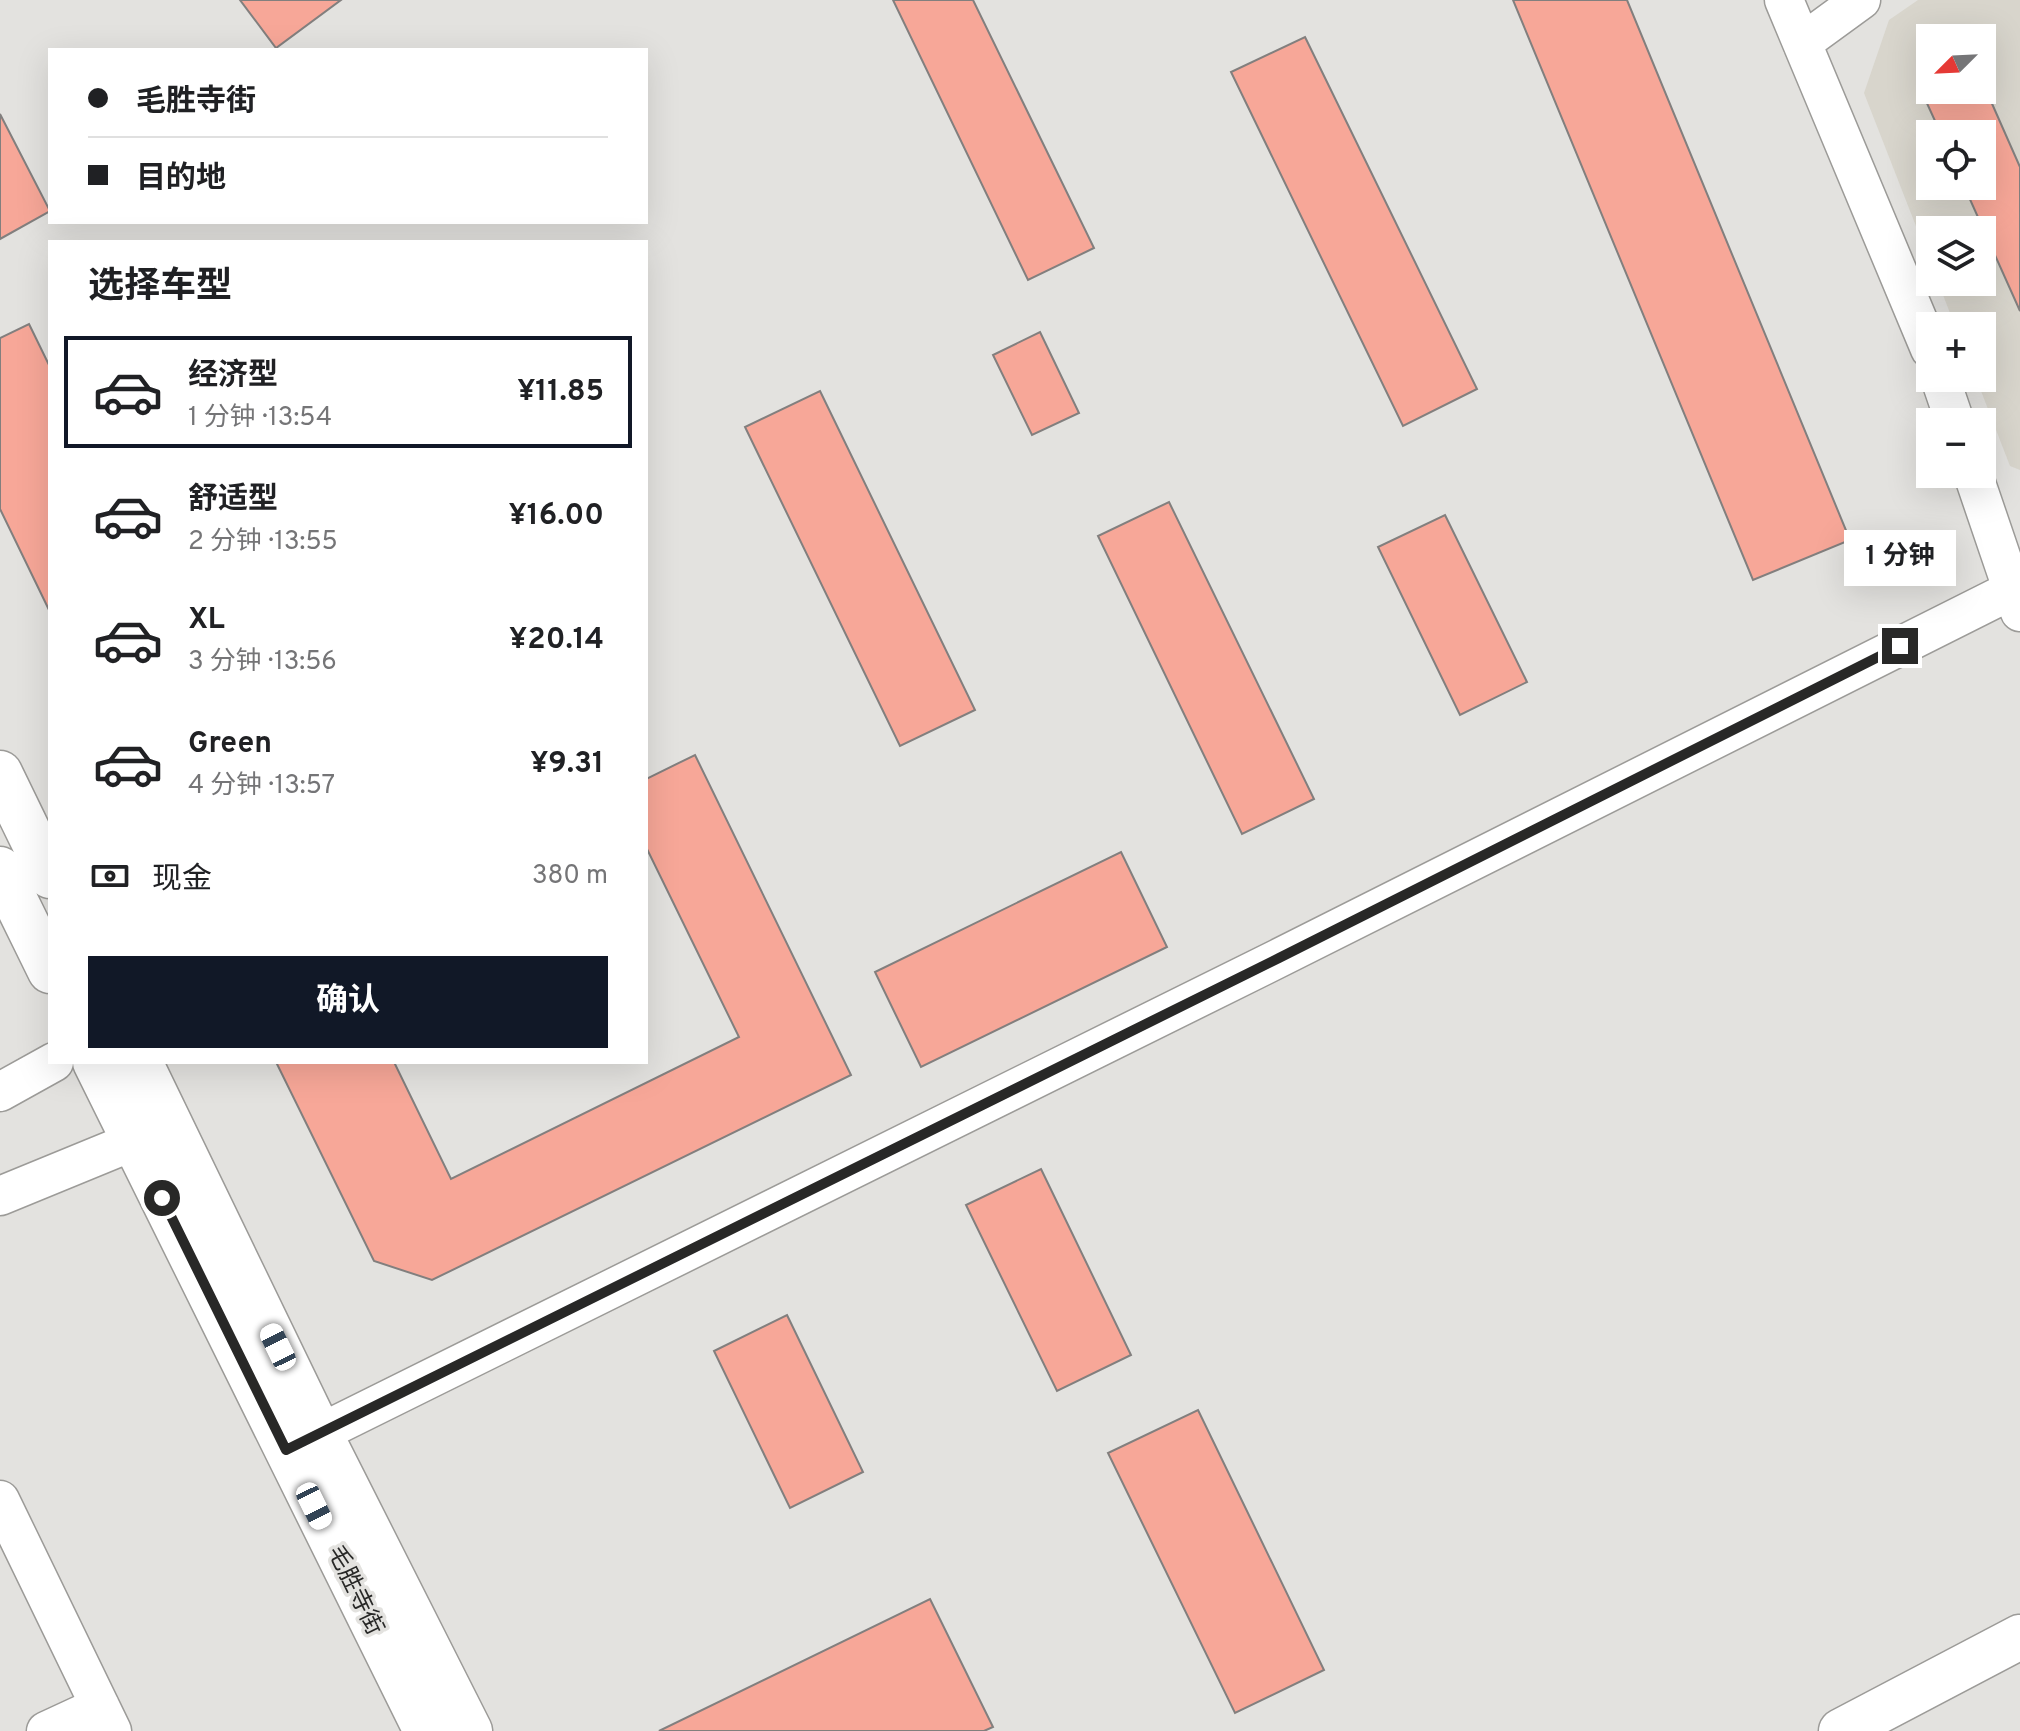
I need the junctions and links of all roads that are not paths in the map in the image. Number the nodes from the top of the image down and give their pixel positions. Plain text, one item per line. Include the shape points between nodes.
1 (1784, 0) edge
2 (1861, 0) edge
3 (1802, 43) junction
4 (1916, 316) edge
5 (1978, 488) edge
6 (2017, 596) edge
7 (0, 773) edge
8 (0, 869) edge
9 (48, 872) edge
10 (48, 967) edge
11 (50, 1064) edge
12 (97, 1064) edge
13 (140, 1064) edge
14 (0, 1092) edge
15 (151, 1132) junction
16 (0, 1196) edge
17 (303, 1441) junction
18 (0, 1500) edge
19 (2020, 1637) edge
20 (106, 1718) edge
21 (46, 1731) edge
22 (426, 1731) edge
23 (470, 1731) edge
24 (1841, 1731) edge

1 - 3 street
2 - 3 street
3 - 4 street
5 - 6 street
6 - 17 street
7 - 9 street
8 - 10 street
11 - 14 street
12 - 15 street, 毛胜寺街
13 - 15 street, 毛胜寺街
15 - 16 street
15 - 17 street, 毛胜寺街
17 - 22 street, 毛胜寺街
17 - 23 street, 毛胜寺街
18 - 20 street
19 - 24 street
20 - 21 street

